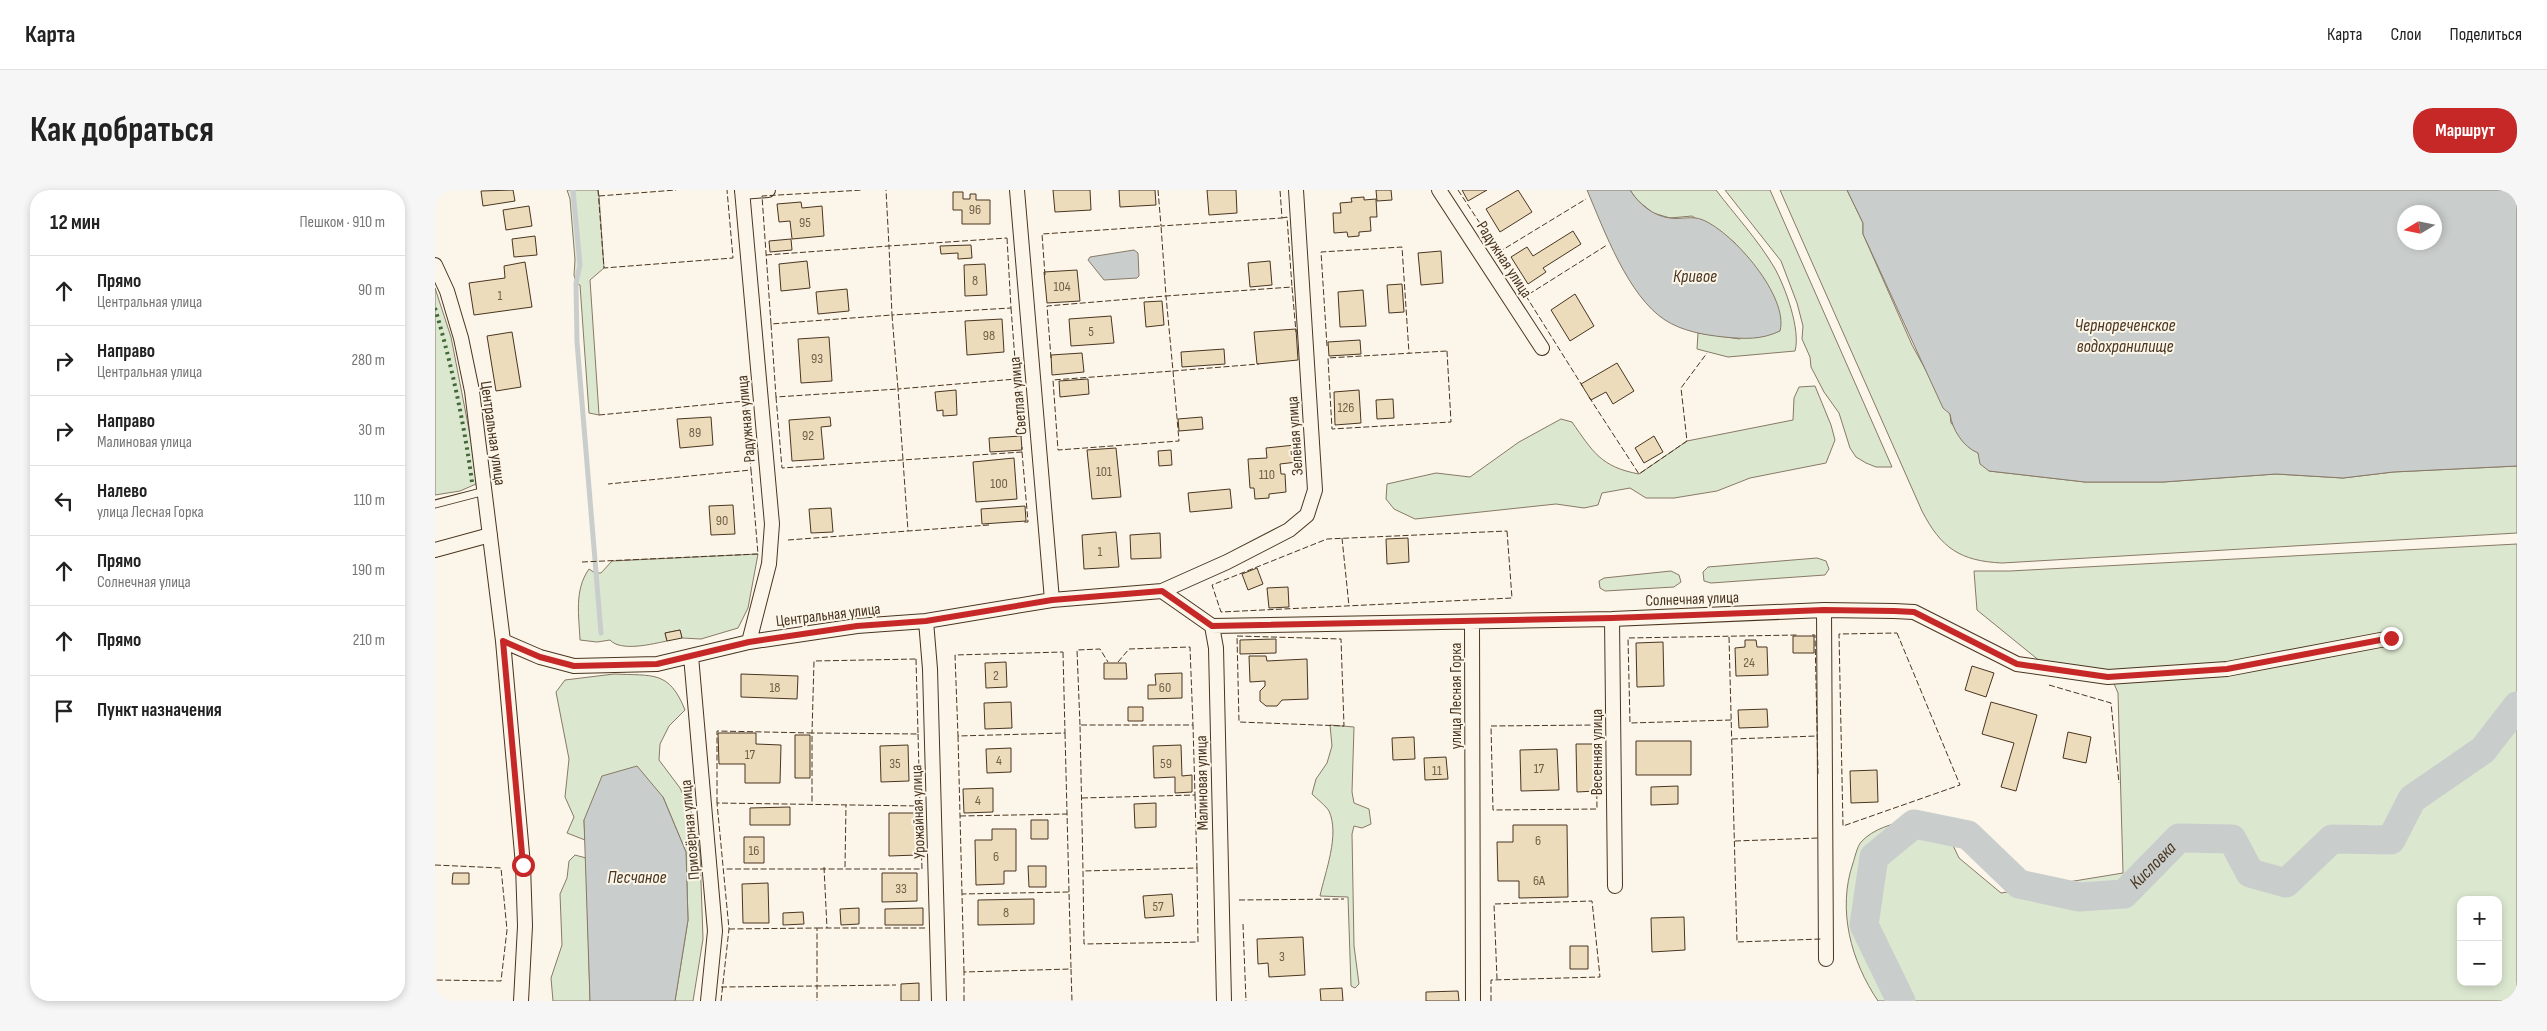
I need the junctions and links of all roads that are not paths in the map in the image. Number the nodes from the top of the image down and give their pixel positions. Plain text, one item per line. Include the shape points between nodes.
1 (768, 190) edge
2 (1017, 190) edge
3 (1296, 190) edge
4 (1439, 190) edge
5 (742, 191) edge
6 (435, 265) edge
7 (1542, 348) dead end
8 (485, 491) junction
9 (435, 504) edge
10 (490, 535) junction
11 (435, 550) edge
12 (1162, 591) junction
13 (1052, 600) junction
14 (1824, 610) junction
15 (1612, 618) junction
16 (926, 621) junction
17 (1472, 622) junction
18 (1212, 626) junction
19 (2391, 638) dead end
20 (503, 641) junction
21 (749, 642) junction
22 (691, 656) junction
23 (1615, 886) dead end
24 (1826, 959) dead end
25 (521, 1001) edge
26 (708, 1001) edge
27 (939, 1001) edge
28 (1224, 1001) edge
29 (1473, 1001) edge

1 - 5 street
2 - 13 street, Светлая улица
3 - 12 street, Зелёная улица via 1315,490 1313,502 1307,514 1289,530
4 - 7 street, Радужная улица
5 - 21 street, Радужная улица via 772,524 769,564
6 - 8 street, Центральная улица via 447,291 461,338 472,391
8 - 9 lane
8 - 10 street, Центральная улица
10 - 11 street
10 - 20 street, Центральная улица
12 - 13 street, Центральная улица
12 - 18 street
13 - 16 street, Центральная улица
14 - 15 street, Солнечная улица
14 - 19 street, Солнечная улица via 1914,612 2017,664 2108,677 2227,669
14 - 24 street
15 - 17 street, Солнечная улица
15 - 23 street, Весенняя улица
16 - 21 street, Центральная улица via 857,626
16 - 27 street, Урожайная улица
17 - 18 street, улица Лесная Горка
17 - 29 street, улица Лесная Горка
18 - 28 street, Малиновая улица via 1216,648
20 - 22 street, Центральная улица via 540,657 574,666 657,664
20 - 25 street, Центральная улица via 523,865 525,926
21 - 22 street, Центральная улица
22 - 26 street, Приозёрная улица via 715,931

